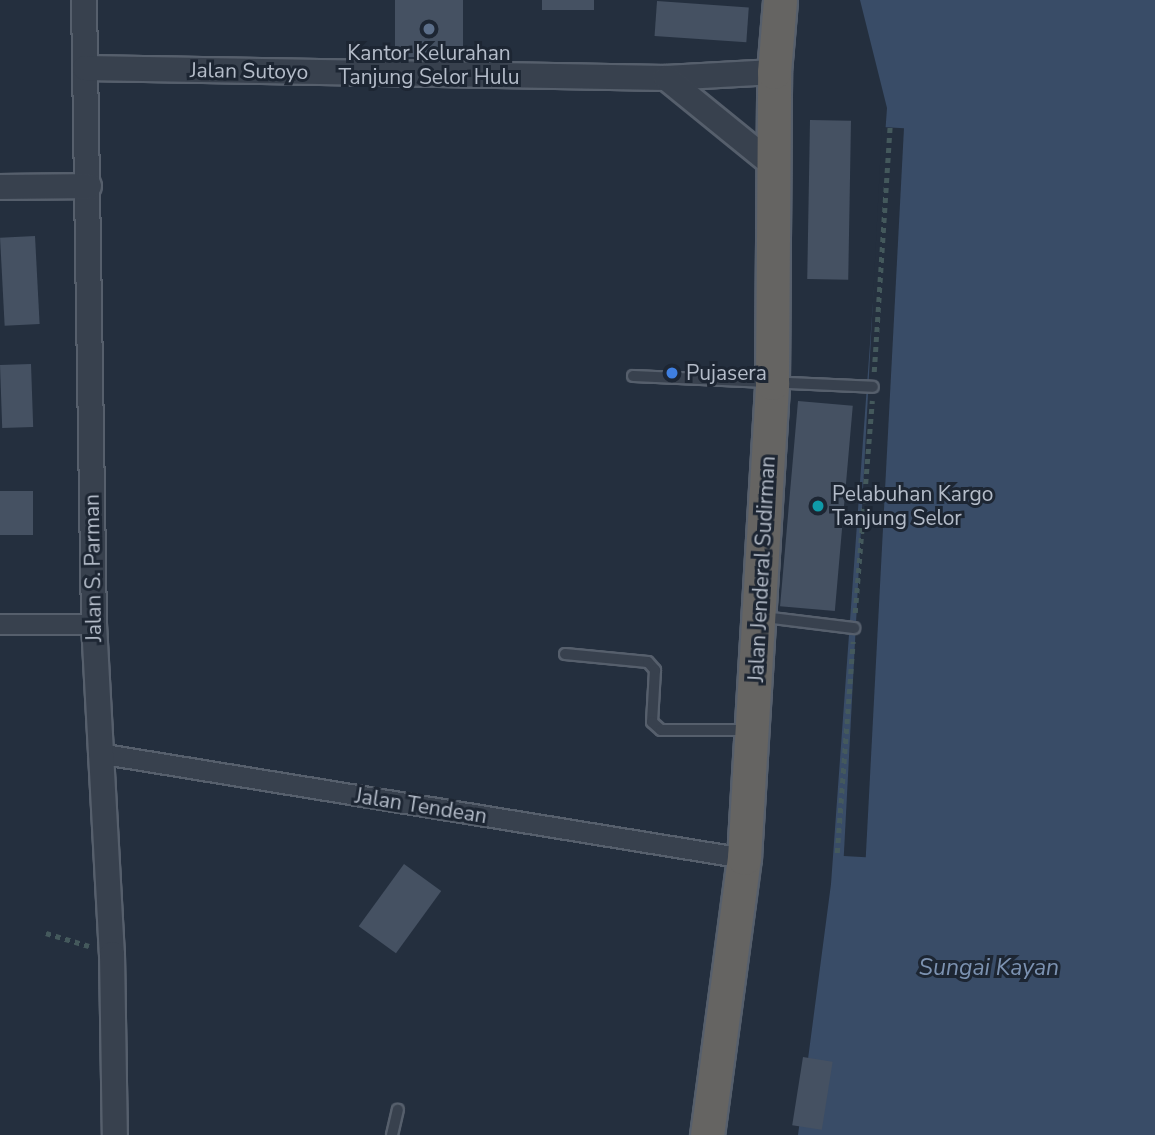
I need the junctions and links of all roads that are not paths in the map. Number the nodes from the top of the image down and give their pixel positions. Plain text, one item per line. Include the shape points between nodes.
1 (84, 0) edge
2 (780, 0) edge
3 (85, 68) junction
4 (774, 72) junction
5 (666, 78) junction
6 (773, 165) junction
7 (89, 186) junction
8 (0, 187) edge
9 (632, 376) dead end
10 (772, 383) junction
11 (873, 387) dead end
12 (760, 616) junction
13 (0, 624) edge
14 (94, 624) junction
15 (854, 628) road end
16 (565, 654) dead end
17 (753, 730) junction
18 (98, 753) junction
19 (744, 858) junction
20 (398, 1110) dead end
21 (115, 1135) edge
22 (392, 1135) edge
23 (707, 1135) edge

1 - 3 street, Jalan S. Parman
2 - 4 highway, Jalan Jenderal Sudirman
3 - 5 street, Jalan Sutoyo
3 - 7 street, Jalan S. Parman
4 - 5 street, Jalan Sutoyo
4 - 6 highway, Jalan Jenderal Sudirman
5 - 6 street
6 - 10 highway, Jalan Jenderal Sudirman
7 - 8 street
7 - 14 street, Jalan S. Parman
9 - 10 lane
10 - 11 lane
10 - 12 highway, Jalan Jenderal Sudirman
12 - 15 lane
12 - 17 highway, Jalan Jenderal Sudirman
13 - 14 street
14 - 18 street, Jalan S. Parman
16 - 17 lane via 648,662 655,670 652,722 661,730
17 - 19 highway, Jalan Jenderal Sudirman
18 - 19 street, Jalan Tendean
18 - 21 street, Jalan S. Parman via 112,954
19 - 23 highway, Jalan Jenderal Sudirman
20 - 22 lane

